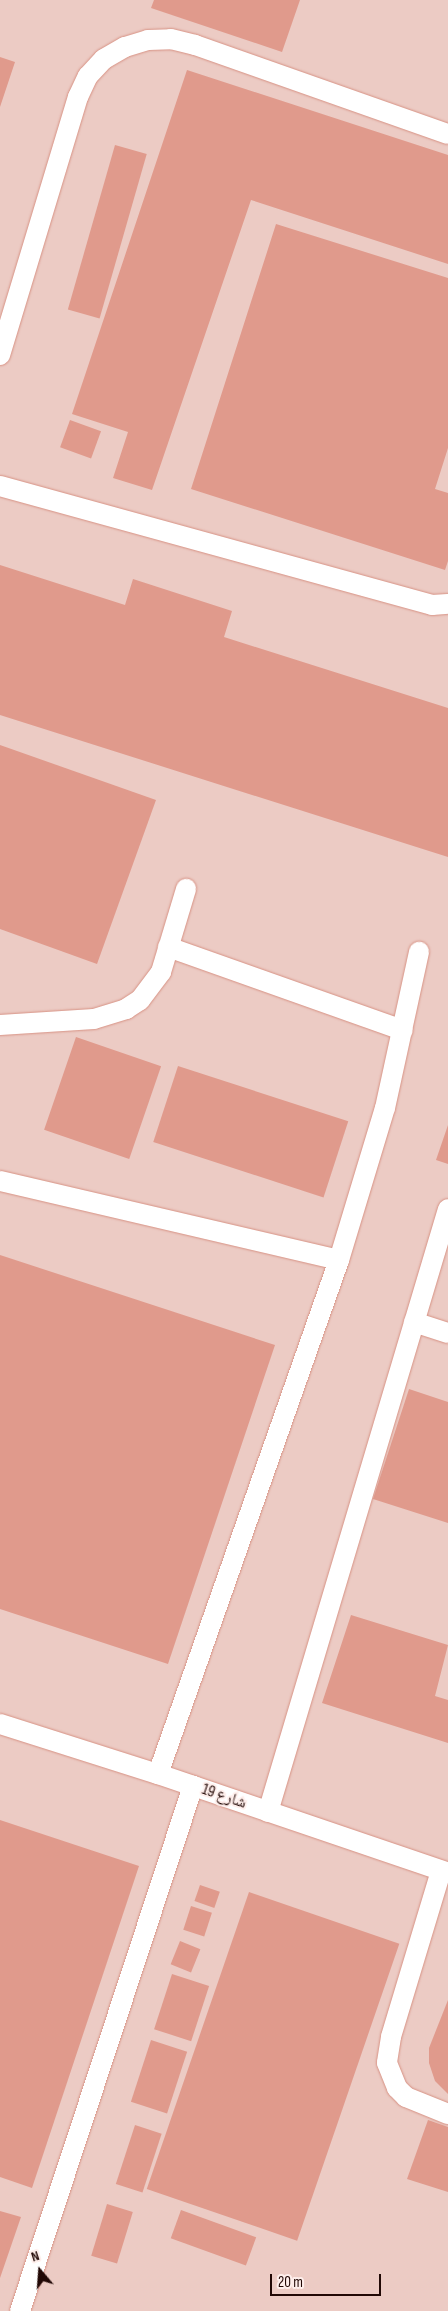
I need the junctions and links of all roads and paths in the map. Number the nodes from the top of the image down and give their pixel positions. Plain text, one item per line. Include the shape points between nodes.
1 (448, 134) edge
2 (0, 355) edge
3 (0, 486) edge
4 (448, 604) edge
5 (186, 889) dead end
6 (168, 947) junction
7 (419, 952) dead end
8 (0, 1024) edge
9 (403, 1030) junction
10 (0, 1181) edge
11 (448, 1209) edge
12 (339, 1260) junction
13 (414, 1322) junction
14 (448, 1333) edge
15 (0, 1724) edge
16 (158, 1774) junction
17 (193, 1786) junction
18 (268, 1812) junction
19 (444, 1872) edge
20 (448, 2114) edge
21 (20, 2311) edge

1 - 2 lane via 195,45 172,39 148,40 124,47 104,59 88,76 78,97
3 - 4 lane via 432,604
5 - 6 lane
6 - 8 lane via 161,972 152,987 126,1009 94,1019
6 - 9 lane
7 - 9 lane
9 - 12 lane via 385,1108
10 - 12 lane
11 - 13 lane
12 - 16 lane
13 - 14 lane
13 - 18 lane
15 - 16 lane, شارع 19
16 - 17 lane, شارع 19
17 - 18 lane, شارع 19
17 - 21 lane
18 - 19 lane, شارع 19
19 - 20 lane via 391,2037 387,2063 397,2088 406,2097

